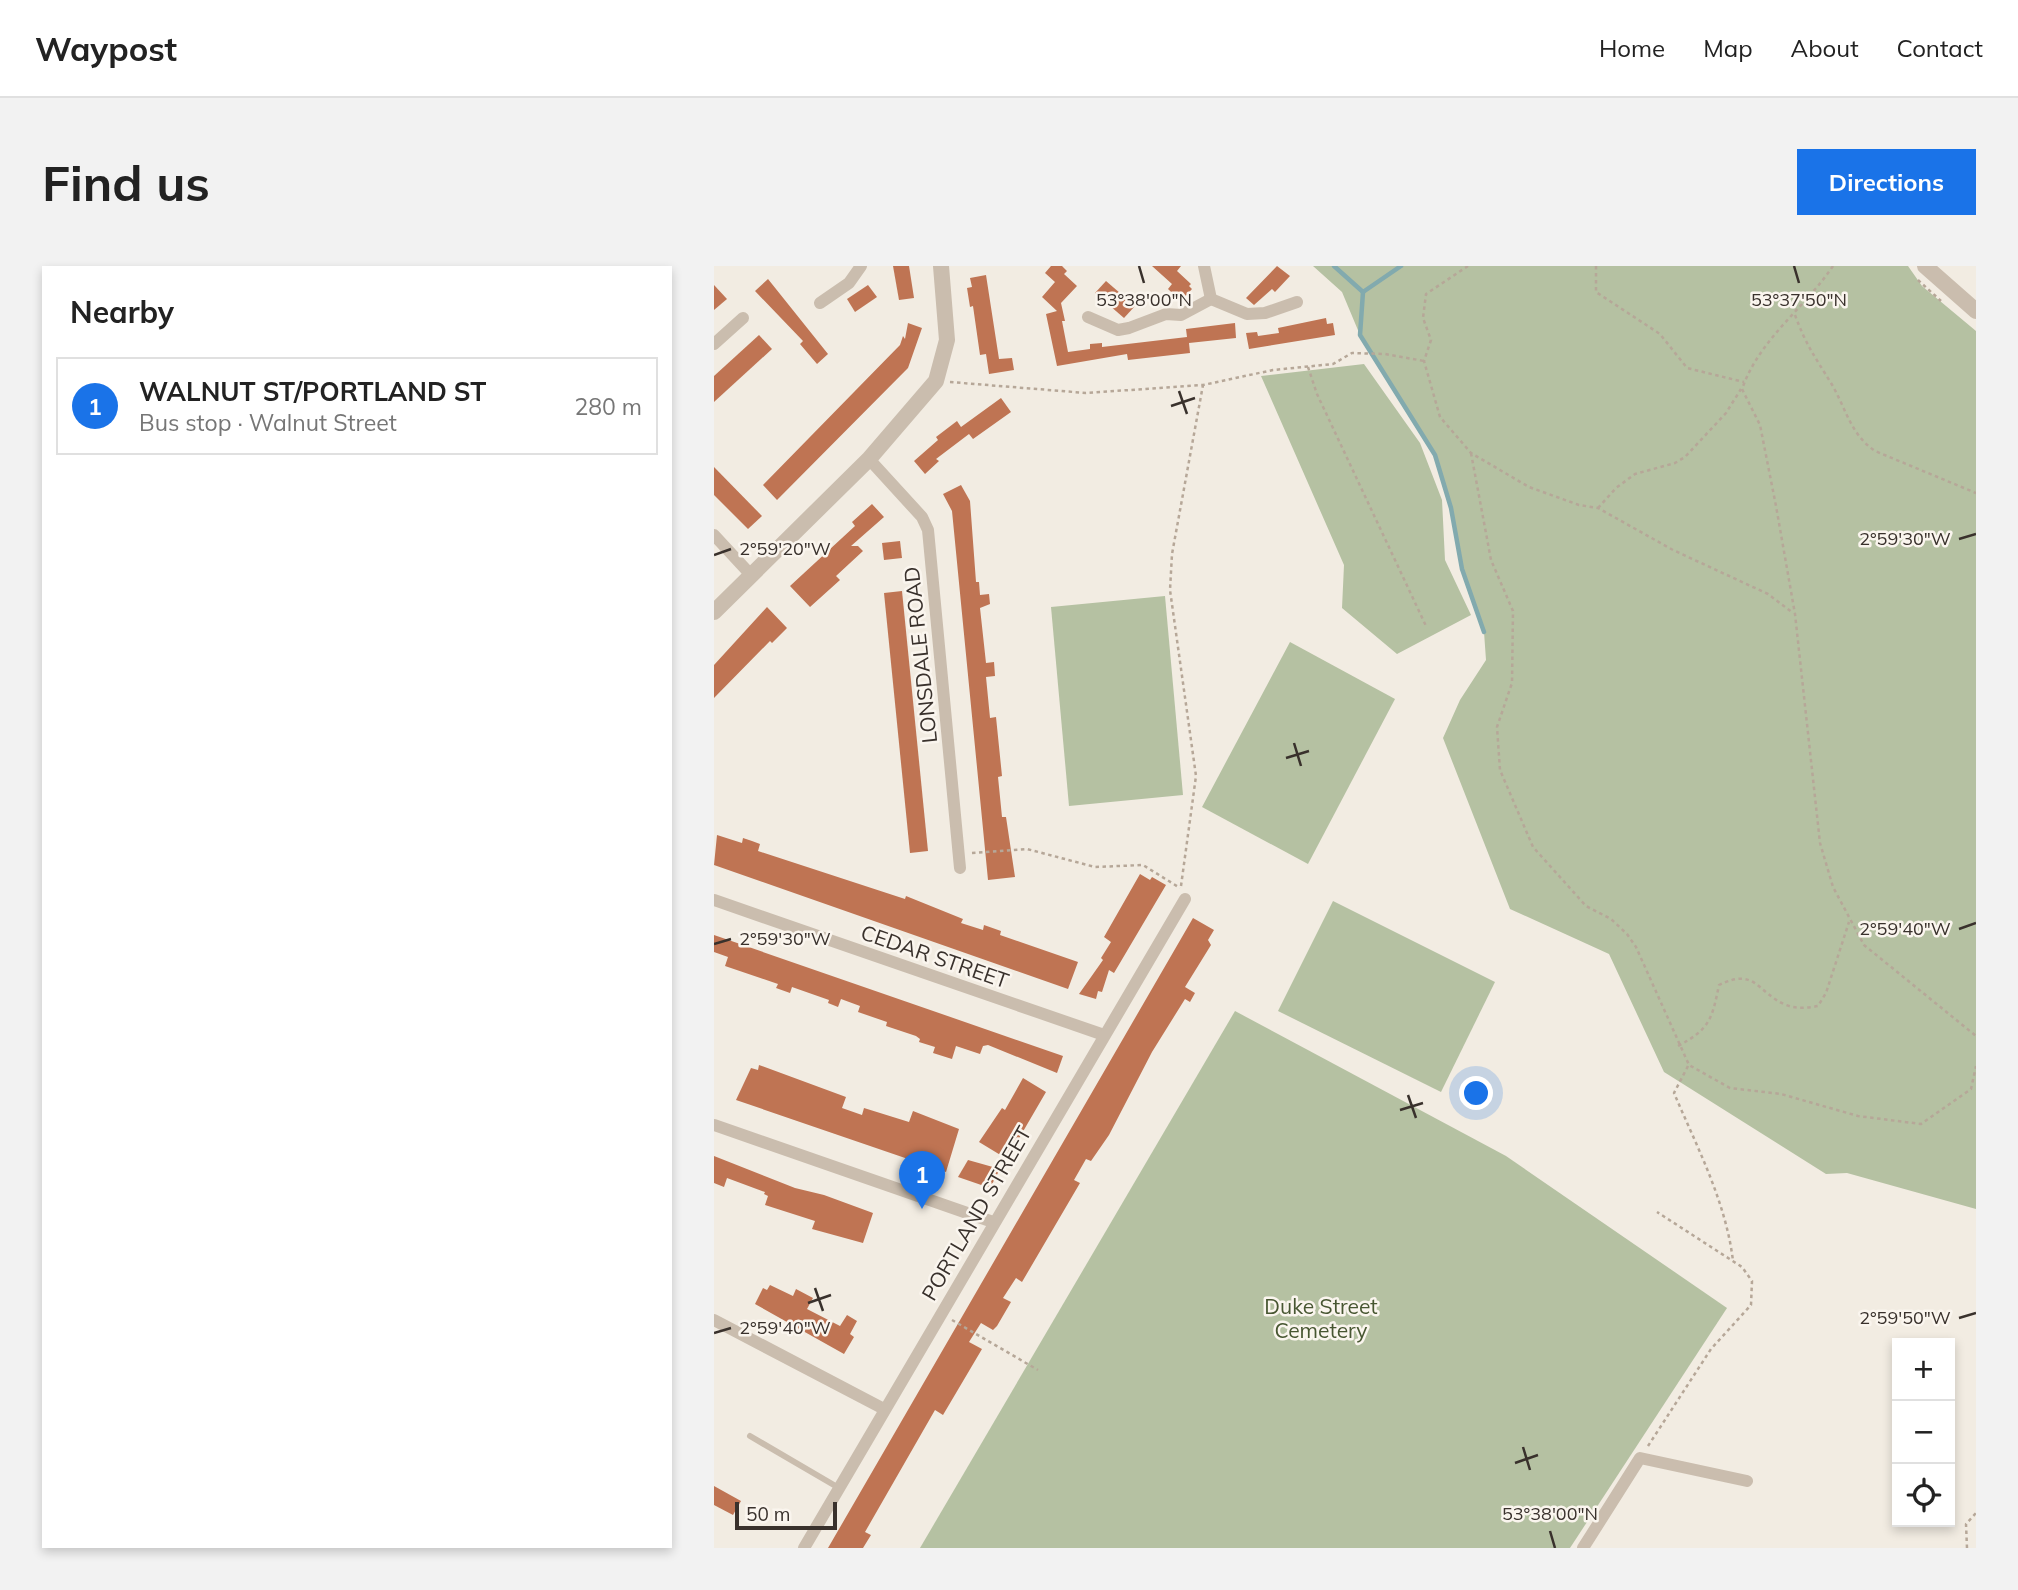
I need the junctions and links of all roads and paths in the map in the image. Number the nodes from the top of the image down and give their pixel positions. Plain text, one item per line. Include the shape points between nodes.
1 (862, 266) edge
2 (941, 266) edge
3 (1204, 266) edge
4 (1468, 266) edge
5 (1596, 266) edge
6 (1833, 266) edge
7 (1925, 266) edge
8 (1211, 299) junction
9 (1297, 302) dead end
10 (820, 303) dead end
11 (1976, 310) edge
12 (1795, 315) junction
13 (1087, 317) dead end
14 (743, 318) dead end
15 (714, 344) edge
16 (1424, 361) junction
17 (1308, 367) junction
18 (936, 381) junction
19 (1744, 382) junction
20 (1203, 385) junction
21 (1742, 389) junction
22 (1471, 453) junction
23 (869, 459) junction
24 (1976, 493) edge
25 (1598, 508) junction
26 (714, 534) edge
27 (751, 575) junction
28 (714, 611) edge
29 (1795, 614) junction
30 (1426, 626) dead end
31 (959, 854) junction
32 (960, 868) dead end
33 (1185, 899) dead end
34 (714, 900) edge
35 (1849, 922) junction
36 (1104, 1035) junction
37 (1976, 1036) edge
38 (1678, 1046) junction
39 (1689, 1065) junction
40 (1976, 1066) edge
41 (714, 1125) edge
42 (1657, 1212) dead end
43 (993, 1222) junction
44 (1733, 1261) junction
45 (940, 1313) junction
46 (714, 1320) edge
47 (1038, 1370) dead end
48 (884, 1409) junction
49 (750, 1436) dead end
50 (1640, 1458) junction
51 (1747, 1481) dead end
52 (839, 1488) junction
53 (1976, 1513) edge
54 (804, 1548) edge
55 (1583, 1548) edge
56 (1967, 1548) edge

1 - 10 street via 849,283
2 - 18 street via 947,340
3 - 8 street
4 - 16 path via 1426,294 1423,318 1431,340
5 - 19 path via 1596,292 1660,334 1687,368
6 - 12 path
7 - 11 street
8 - 9 street via 1247,314
8 - 13 street via 1181,315 1166,314 1118,330
12 - 19 path via 1776,329
12 - 24 path via 1811,356 1832,385 1861,442
14 - 15 street
16 - 17 path via 1353,353 1333,363
16 - 22 path via 1440,417
17 - 20 path via 1273,369
17 - 30 path
18 - 20 path via 1086,393
18 - 23 street
19 - 21 path
20 - 31 path via 1172,554 1170,590 1196,776 1180,888 1143,865 1095,867 1027,849
21 - 25 path via 1685,457 1635,474
21 - 29 path via 1760,425
22 - 25 path via 1529,487
22 - 38 path via 1491,560 1513,611 1512,683 1497,727 1500,770 1533,847 1586,906 1618,925 1636,947
23 - 27 street
23 - 31 street, LONSDALE ROAD via 922,517 928,530
25 - 29 path via 1673,550 1768,594
26 - 27 street
27 - 28 street
29 - 35 path via 1820,844
31 - 32 street, LONSDALE ROAD
33 - 36 street, PORTLAND STREET
34 - 36 street, CEDAR STREET
35 - 37 path via 1864,945
35 - 38 path via 1818,1006 1786,1005 1751,980 1737,976 1719,985 1713,1015 1701,1034
36 - 43 street, PORTLAND STREET
38 - 39 path
39 - 40 path via 1730,1088 1781,1094 1858,1116 1921,1124 1971,1089
39 - 44 path via 1674,1093 1710,1174 1731,1239
41 - 43 street
42 - 44 path
43 - 45 street, PORTLAND STREET
44 - 50 path via 1752,1281 1751,1305 1711,1349
45 - 47 path
45 - 48 street, PORTLAND STREET
46 - 48 street
48 - 52 street, PORTLAND STREET
49 - 52 lane
50 - 51 street
50 - 55 street
52 - 54 street, PORTLAND STREET
53 - 56 path via 1966,1524

